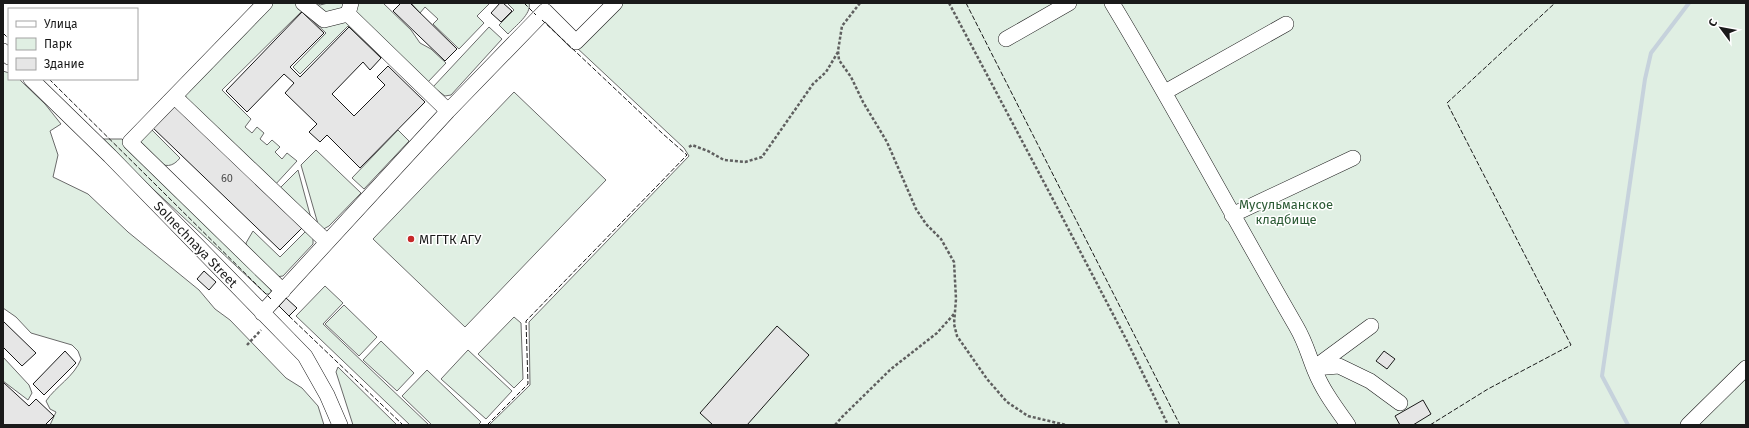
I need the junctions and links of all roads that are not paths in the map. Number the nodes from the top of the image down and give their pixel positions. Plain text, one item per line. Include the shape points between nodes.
1 (265, 3) edge
2 (303, 3) edge
3 (615, 3) edge
4 (1069, 3) edge
5 (1112, 3) edge
6 (541, 7) edge
7 (350, 8) edge
8 (1286, 24) dead end
9 (1006, 39) dead end
10 (32, 80) edge
11 (1165, 92) junction
12 (175, 96) junction
13 (448, 110) junction
14 (1353, 158) dead end
15 (1232, 215) junction
16 (328, 242) junction
17 (283, 291) junction
18 (262, 313) junction
19 (1371, 326) dead end
20 (1314, 368) junction
21 (1746, 368) edge
22 (1400, 403) dead end
23 (340, 425) edge
24 (1348, 425) edge
25 (1688, 425) edge

1 - 12 street
2 - 7 street via 324,20
3 - 6 street via 576,42
4 - 9 street
5 - 11 street
6 - 13 street
7 - 13 street
8 - 11 street
10 - 18 street, Solnechnaya Street via 110,156
11 - 15 street
12 - 16 street
12 - 17 street via 130,142
13 - 16 street
14 - 15 street
15 - 20 street via 1306,342
16 - 17 street
17 - 18 street
18 - 23 street, Solnechnaya Street via 305,356 328,395
19 - 20 street
20 - 22 street via 1339,366 1370,381
20 - 24 street via 1328,397
21 - 25 street

